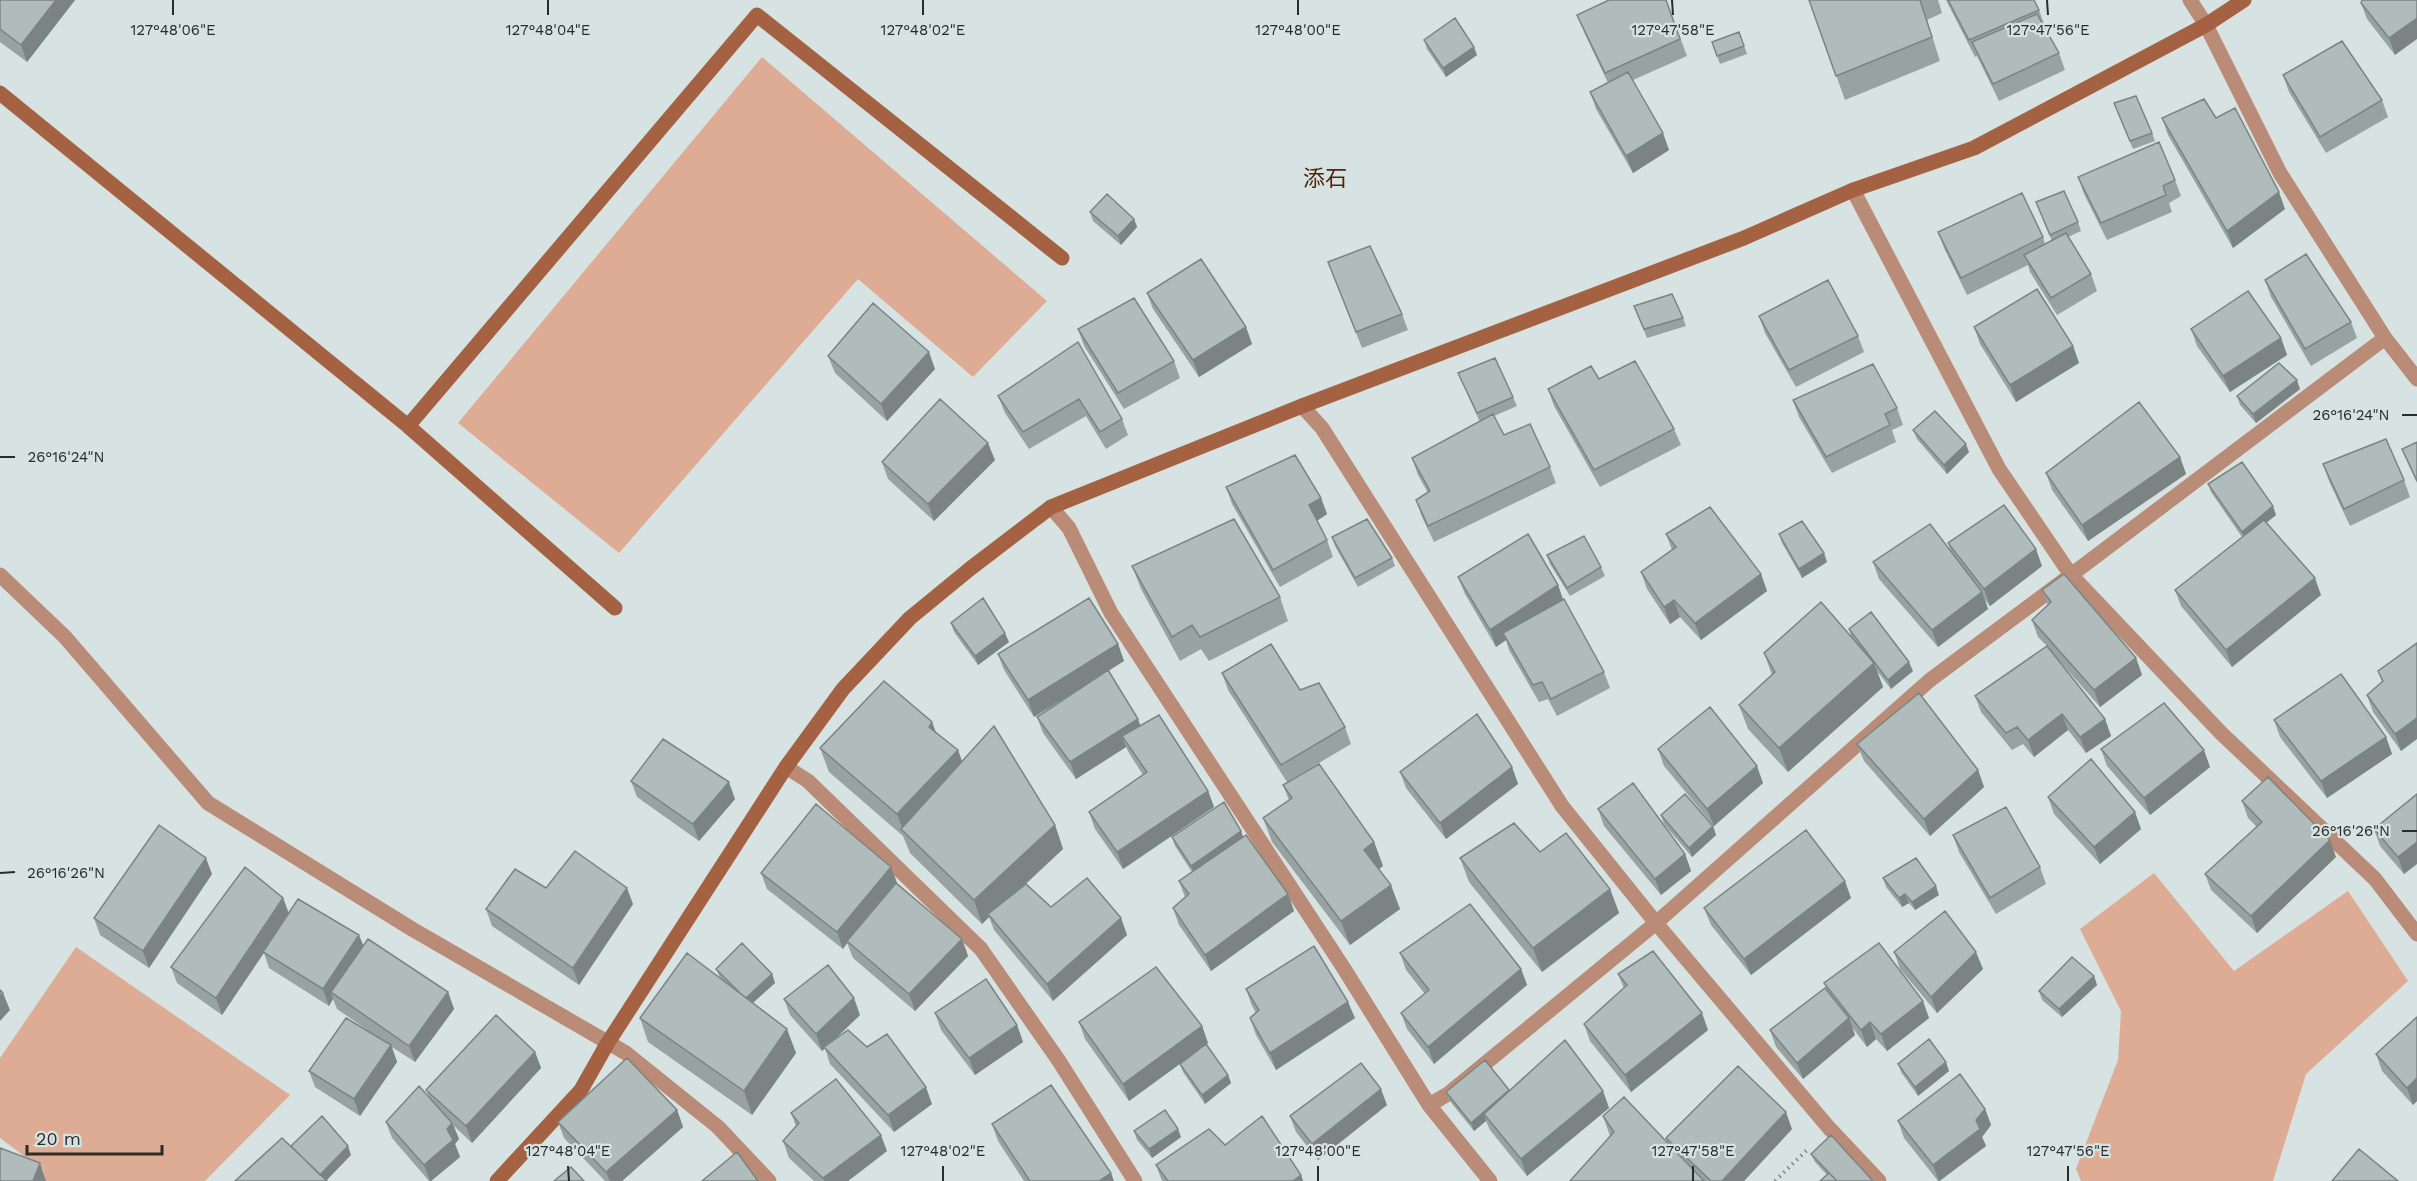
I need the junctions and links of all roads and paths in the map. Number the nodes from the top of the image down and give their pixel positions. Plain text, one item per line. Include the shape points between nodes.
1 (2190, 0) edge
2 (2244, 0) edge
3 (2206, 25) junction
4 (0, 93) edge
5 (1853, 190) junction
6 (1062, 258) dead end
7 (2385, 338) junction
8 (2417, 379) edge
9 (1302, 406) junction
10 (408, 426) junction
11 (1051, 507) junction
12 (0, 575) edge
13 (2072, 575) junction
14 (615, 608) dead end
15 (786, 767) junction
16 (1656, 923) junction
17 (2417, 934) edge
18 (607, 1044) junction
19 (1429, 1105) junction
20 (1829, 1128) junction
21 (497, 1181) edge
22 (769, 1181) edge
23 (1135, 1181) edge
24 (1490, 1181) edge
25 (1775, 1181) edge
26 (1879, 1181) edge

1 - 3 street
2 - 3 street
3 - 5 street via 1974,148
3 - 7 street via 2280,173
4 - 10 street
5 - 9 street via 1744,238
5 - 13 street via 2000,469
6 - 10 street via 757,15
7 - 8 street
7 - 13 street
9 - 11 street
9 - 16 street via 1322,428 1562,806
10 - 14 street
11 - 15 street via 910,618 843,689
11 - 19 street via 1069,528 1111,613
12 - 18 street via 65,637 208,803
13 - 16 street via 1930,680
13 - 17 street via 2221,733 2375,879
15 - 18 street
15 - 23 street via 808,781 981,948
16 - 19 street via 1448,1094
16 - 20 street
18 - 21 street via 581,1090
18 - 22 street via 626,1053 718,1127
19 - 24 street
20 - 25 path
20 - 26 street

